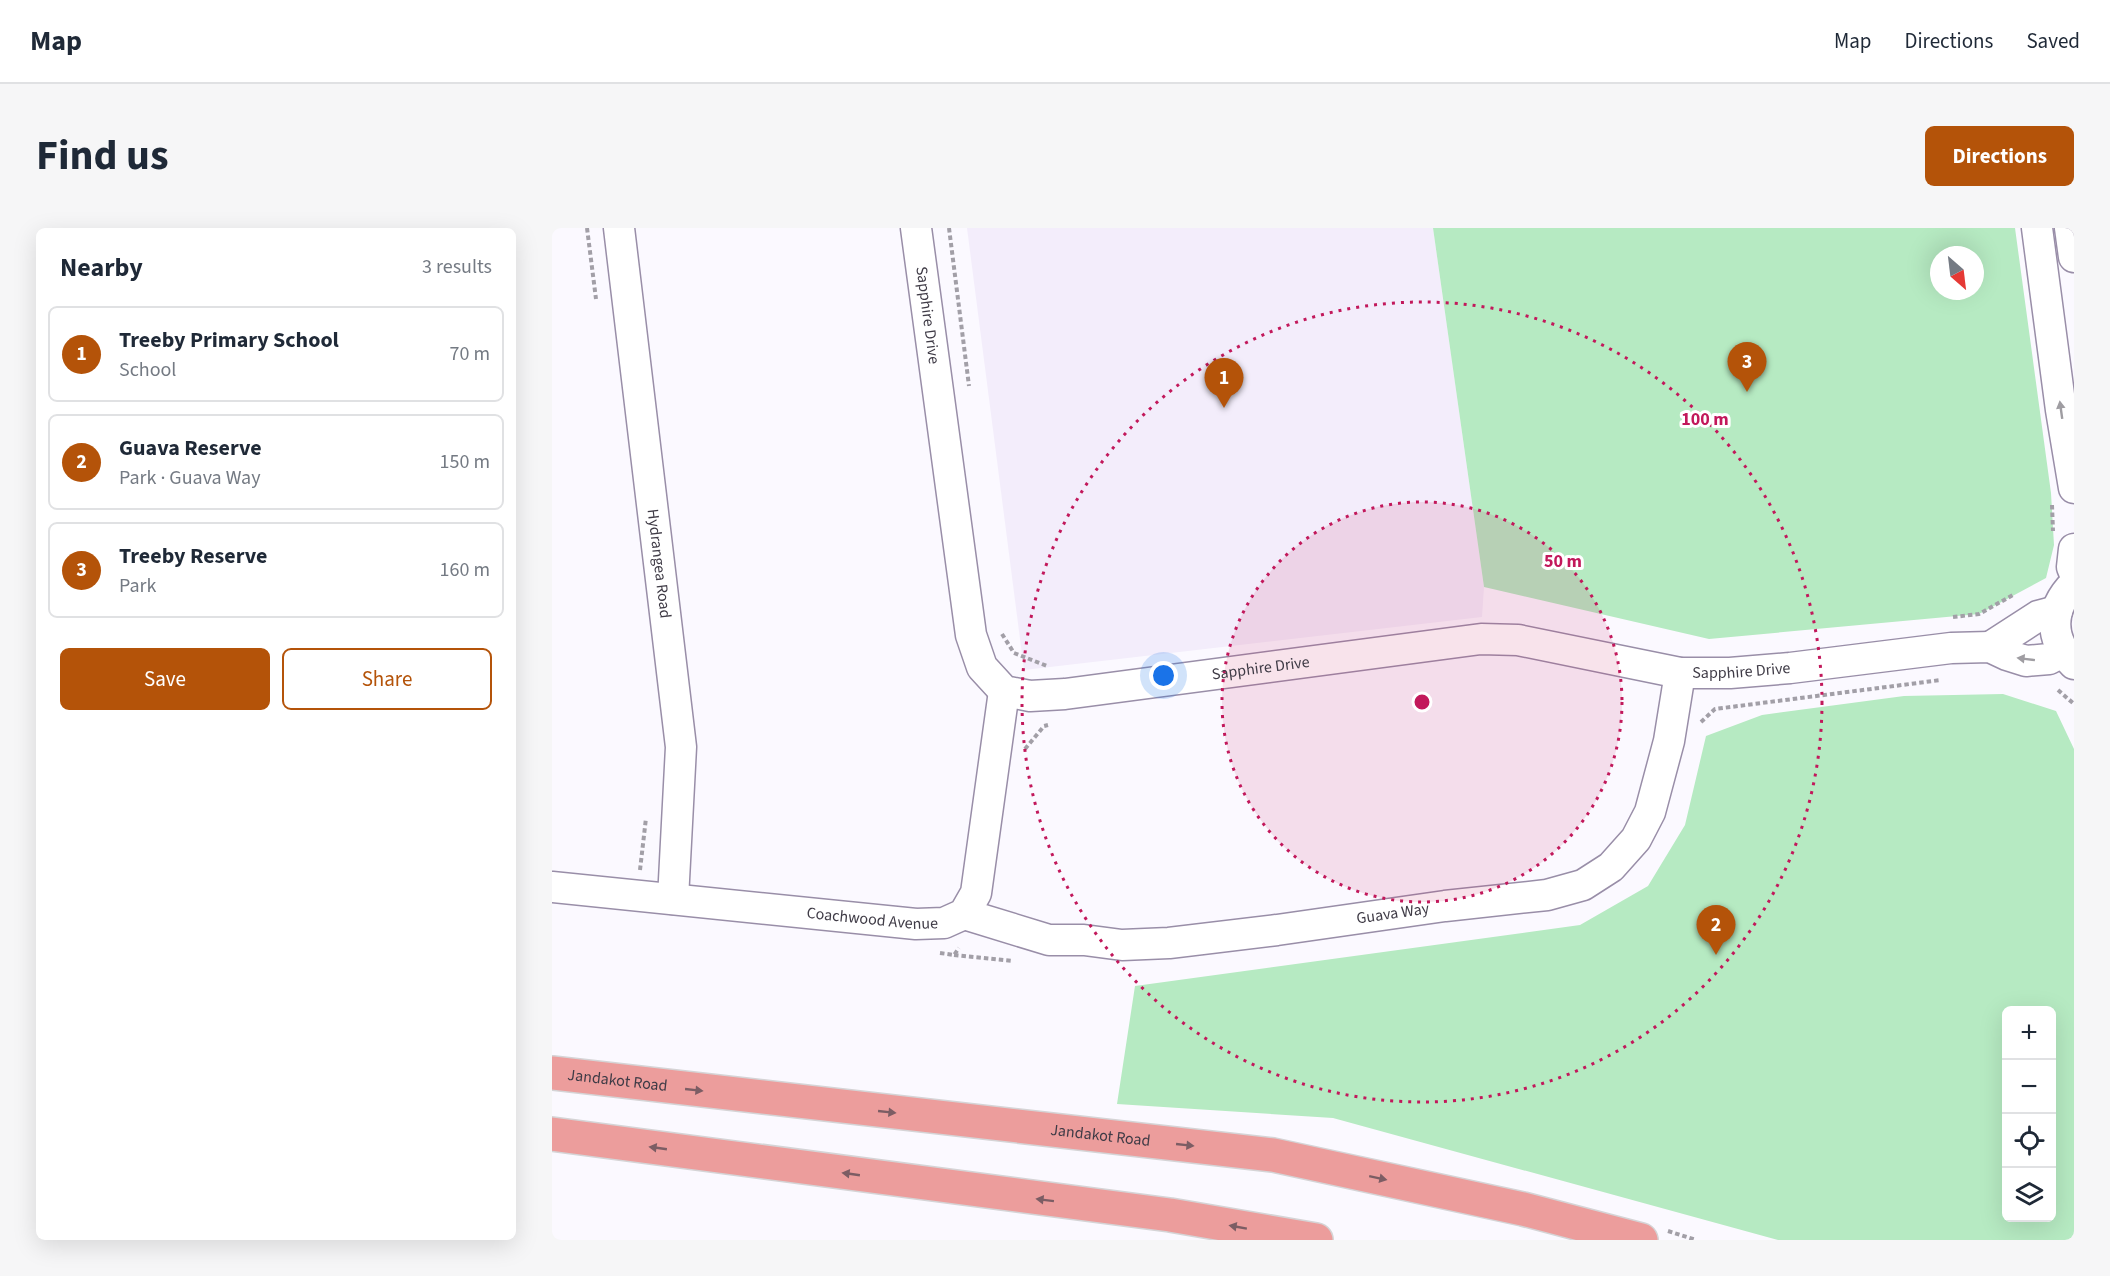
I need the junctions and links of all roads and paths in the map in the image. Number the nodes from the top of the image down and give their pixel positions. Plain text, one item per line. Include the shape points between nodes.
1 (587, 228) edge
2 (619, 228) edge
3 (916, 228) edge
4 (949, 228) edge
5 (2037, 228) edge
6 (2070, 228) edge
7 (2074, 257) edge
8 (598, 310) dead end
9 (970, 394) dead end
10 (2063, 496) edge
11 (2064, 542) edge
12 (2074, 572) edge
13 (2074, 584) edge
14 (2017, 593) dead end
15 (2057, 610) junction
16 (1944, 619) dead end
17 (1000, 631) dead end
18 (1990, 647) junction
19 (2068, 658) edge
20 (1051, 667) dead end
21 (1680, 673) junction
22 (1950, 679) dead end
23 (2049, 687) dead end
24 (1004, 691) junction
25 (2074, 704) edge
26 (1055, 724) dead end
27 (1694, 729) dead end
28 (1019, 756) dead end
29 (647, 815) dead end
30 (552, 887) edge
31 (636, 895) junction
32 (673, 899) junction
33 (972, 917) junction
34 (930, 952) dead end
35 (552, 1074) edge
36 (552, 1134) edge
37 (1316, 1240) edge
38 (1641, 1240) edge

1 - 8 path
2 - 32 street, Hydrangea Road via 681,747
3 - 24 street, Sapphire Drive via 971,635 982,667
4 - 9 path
10 -> 5 street via 2061,410
6 - 7 street
10 - 11 path
11 - 12 street
13 - 15 street via 2064,593
14 - 16 path via 1979,614
15 - 18 street via 2038,616
15 - 19 street via 2056,632
17 - 20 path via 1014,653
19 -> 18 street, Sapphire Drive via 2026,661
18 - 21 street, Sapphire Drive via 1730,673
21 - 24 street, Sapphire Drive via 1542,644 1481,639 1065,694 1030,696
21 - 33 street, Guava Way via 1669,741 1650,812 1636,839 1611,867 1583,885 1546,895 1134,945 1049,940
22 - 27 path via 1715,709
23 - 25 path via 2060,690
24 - 33 street
26 - 28 path via 1044,726
29 - 31 path
30 - 31 street, Coachwood Avenue
31 - 32 street, Coachwood Avenue
32 - 33 street, Coachwood Avenue via 916,924
33 - 34 path via 954,955
35 -> 38 main road, Jandakot Road via 1273,1155 1524,1209
37 -> 36 main road via 1170,1215

